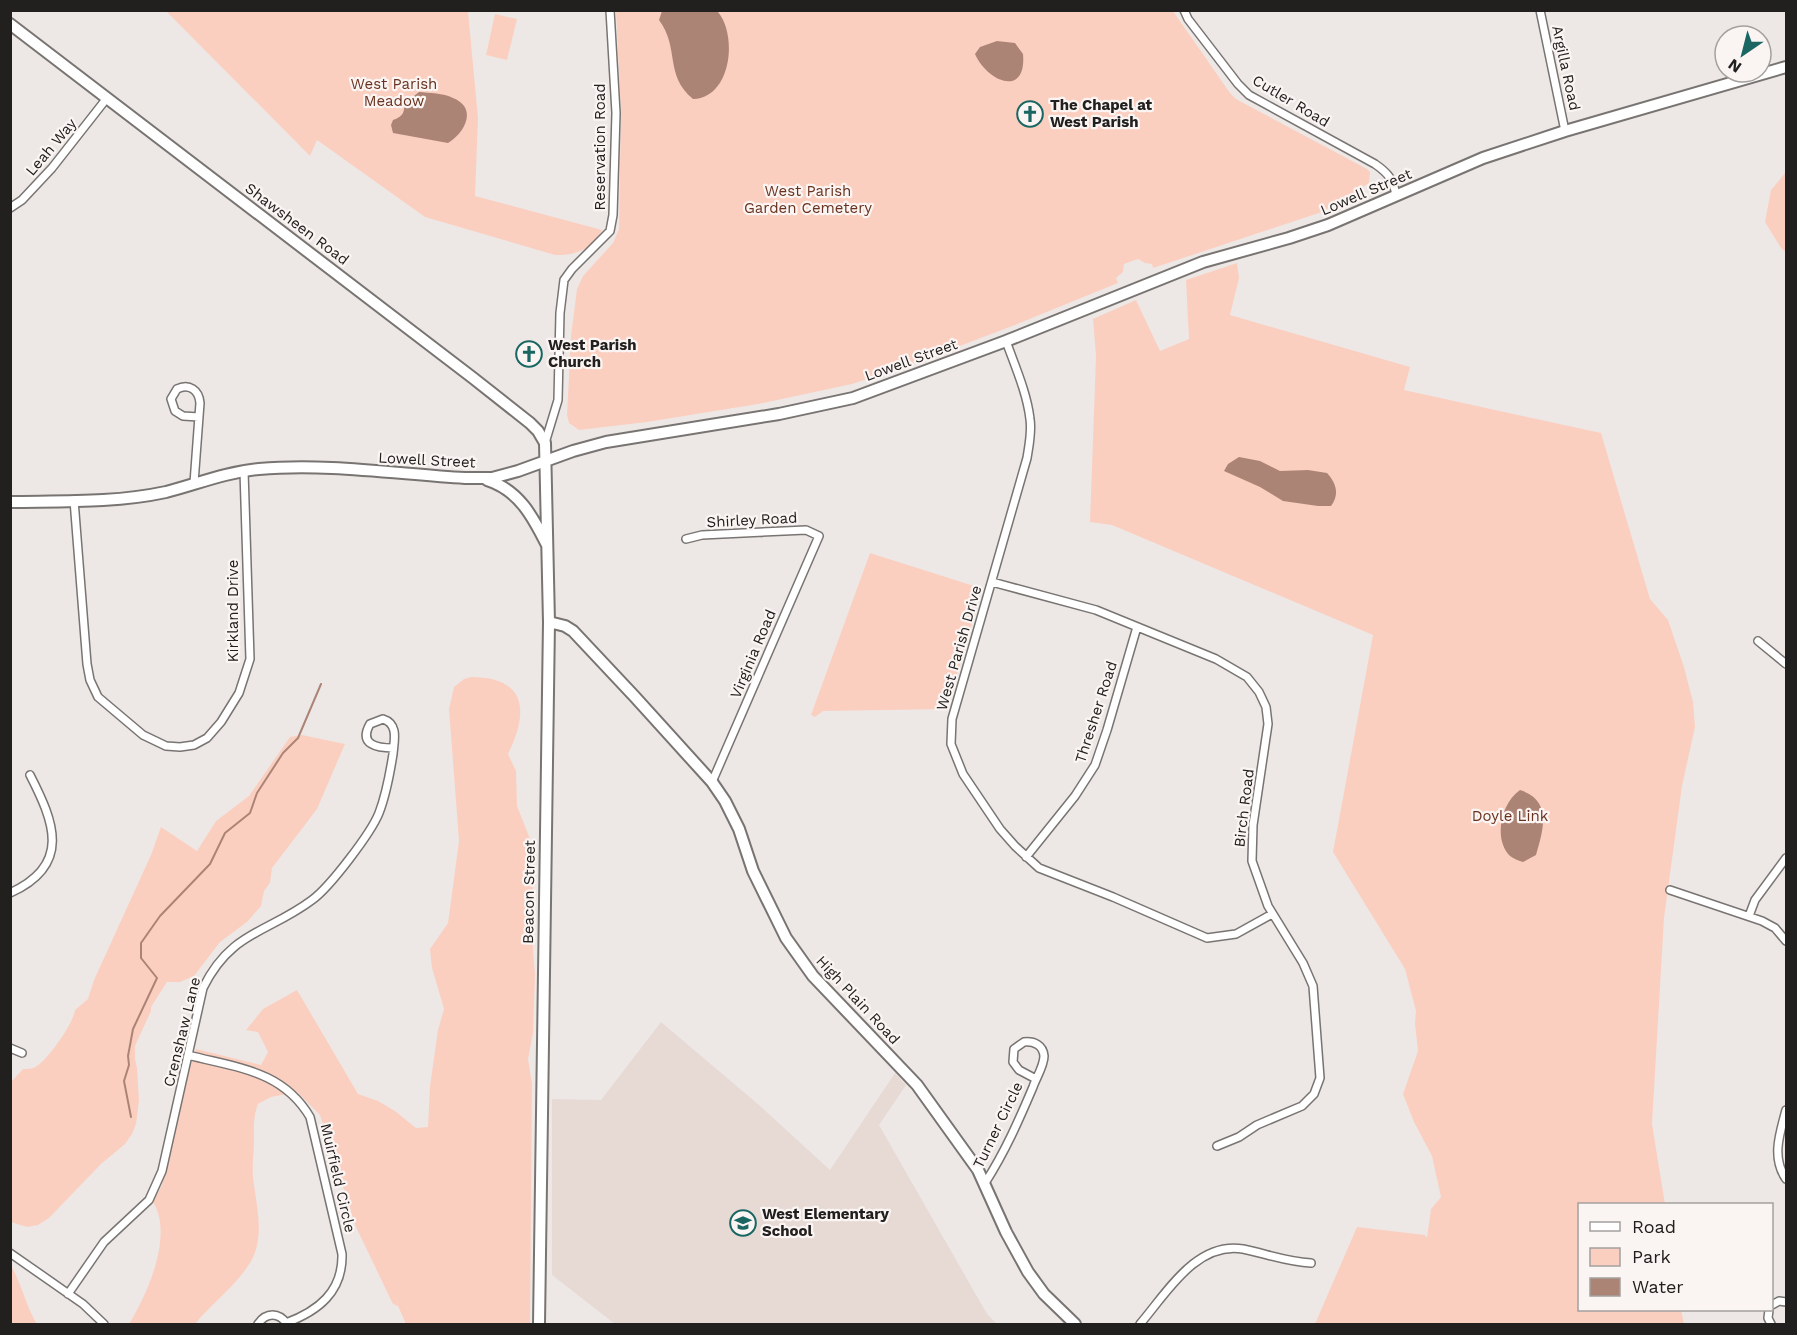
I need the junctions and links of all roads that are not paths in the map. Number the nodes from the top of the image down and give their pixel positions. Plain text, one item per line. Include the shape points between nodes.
1 (610, 10) edge
2 (1185, 10) edge
3 (1540, 10) edge
4 (10, 24) edge
5 (1786, 68) edge
6 (107, 98) junction
7 (1565, 131) junction
8 (1396, 195) junction
9 (10, 208) edge
10 (1006, 341) junction
11 (199, 417) junction
12 (545, 442) junction
13 (546, 460) junction
14 (244, 471) junction
15 (477, 479) junction
16 (194, 483) junction
17 (74, 500) junction
18 (10, 502) edge
19 (819, 536) joint
20 (686, 539) dead end
21 (548, 549) junction
22 (992, 582) junction
23 (549, 622) junction
24 (1137, 627) junction
25 (1758, 641) dead end
26 (1786, 664) edge
27 (393, 748) junction
28 (30, 775) dead end
29 (712, 782) junction
30 (1026, 857) junction
31 (1786, 858) edge
32 (1670, 890) dead end
33 (10, 893) edge
34 (1272, 914) junction
35 (1749, 916) junction
36 (1786, 941) edge
37 (10, 1048) edge
38 (22, 1053) dead end
39 (188, 1054) junction
40 (1036, 1079) junction
41 (1786, 1110) edge
42 (1217, 1146) dead end
43 (1786, 1179) edge
44 (985, 1183) junction
45 (10, 1253) edge
46 (1311, 1263) dead end
47 (68, 1294) junction
48 (104, 1324) edge
49 (258, 1324) edge
50 (286, 1324) edge
51 (539, 1324) edge
52 (1075, 1324) edge
53 (1140, 1324) edge

1 - 12 street, Reservation Road via 616,113 613,215 610,231 564,280 558,400
2 - 8 street, Cutler Road via 1243,89 1265,105 1375,164 1394,181
3 - 7 street, Argilla Road
4 - 6 main road, Shawsheen Road
5 - 7 main road, Lowell Street
6 - 9 street, Leah Way via 52,168
6 - 12 main road, Shawsheen Road via 489,390 538,431
7 - 8 main road, Lowell Street via 1474,161
8 - 10 main road, Lowell Street via 1328,225 1203,262
10 - 13 main road, Lowell Street via 877,390 824,405 606,442
10 - 22 street, West Parish Drive via 1031,421 1027,458
11 - 11 street via 175,411 171,399 177,389 186,386 196,392 200,400
11 - 16 street
12 - 13 main road
13 - 15 main road, Lowell Street via 518,471
13 - 21 main road, Beacon Street
14 - 15 main road, Lowell Street via 299,467
14 - 16 main road, Lowell Street
14 - 17 street, Kirkland Drive via 250,659 232,706 207,738 194,745 166,746 143,735 98,698 87,664
15 - 21 main road via 500,484 513,494 529,510
16 - 17 main road, Lowell Street via 166,492
17 - 18 main road, Lowell Street
19 - 20 street, Shirley Road via 806,530
19 - 29 street, Virginia Road
21 - 23 main road, Beacon Street
22 - 24 street, Birch Road via 1076,603
22 - 30 street, West Parish Drive via 954,708 950,735 957,760 977,797
23 - 29 main road, High Plain Road via 573,631
23 - 51 main road, Beacon Street
24 - 30 street, Thresher Road via 1095,765
24 - 34 street, Birch Road via 1234,668 1247,677 1263,699 1268,724 1251,850 1259,885
25 - 26 street
27 - 27 street, Crenshaw Lane via 376,747 369,741 366,733 370,724 382,719 391,723 395,732
27 - 39 street, Crenshaw Lane via 379,812 332,881 311,902 235,945 212,970 203,988
28 - 33 street via 48,813 52,847 38,875
29 - 44 main road, High Plain Road via 739,829 753,871 786,938 813,976 917,1085
30 - 34 street, West Parish Drive via 1044,871 1207,938 1236,934
31 - 35 street via 1755,900
32 - 35 street
34 - 42 street, Birch Road via 1313,986 1319,1084 1302,1106
35 - 36 street via 1775,928
37 - 38 street
39 - 47 street, Crenshaw Lane via 156,1187 149,1200 104,1242
39 - 50 street, Muirfield Circle via 268,1077 288,1089 310,1117 342,1266 327,1299
40 - 40 street, Turner Circle via 1043,1051 1034,1042 1024,1042 1014,1049 1013,1062
40 - 44 street, Turner Circle via 1007,1147
41 - 43 street via 1778,1151
44 - 52 main road, High Plain Road via 1028,1272
45 - 47 street
46 - 53 street via 1240,1249 1211,1252 1184,1272
47 - 48 street
49 - 50 street, Muirfield Circle via 270,1315 279,1316

